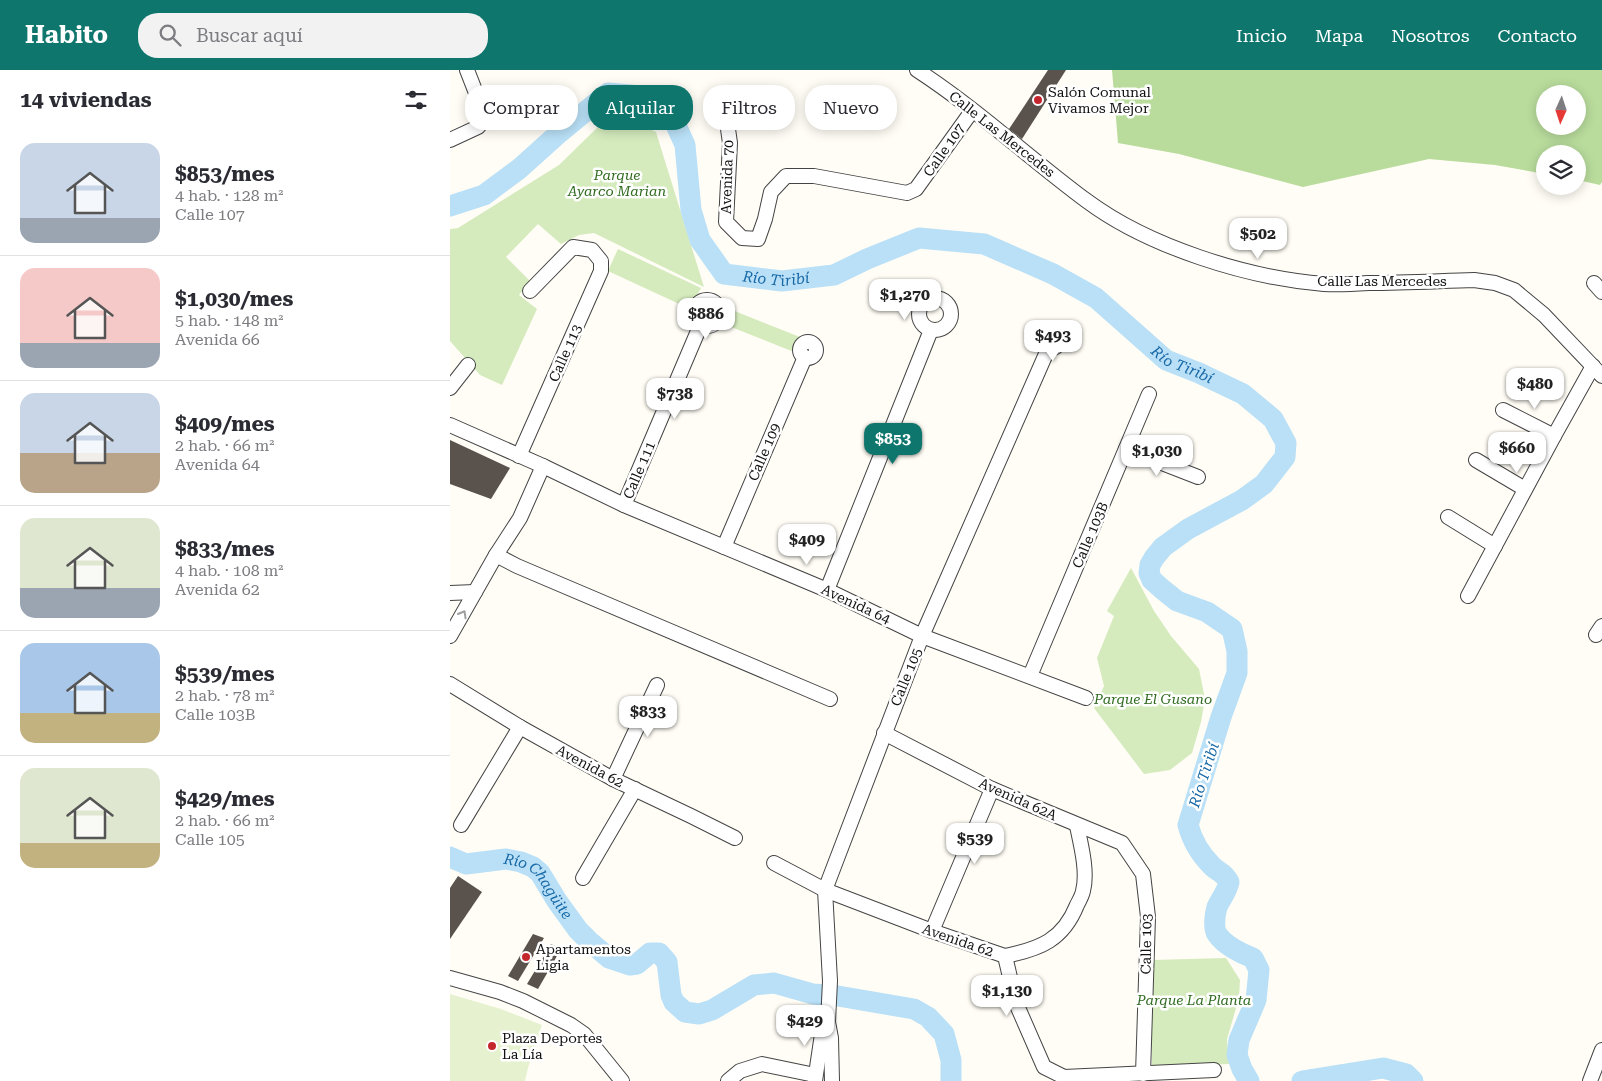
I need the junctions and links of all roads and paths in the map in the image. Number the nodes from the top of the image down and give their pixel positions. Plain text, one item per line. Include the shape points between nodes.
1 (467, 70) edge
2 (917, 70) edge
3 (972, 111) junction
4 (728, 130) edge
5 (450, 140) edge
6 (916, 190) joint
7 (530, 291) dead end
8 (701, 324) dead end
9 (931, 330) dead end
10 (1049, 347) dead end
11 (805, 357) dead end
12 (468, 364) dead end
13 (1598, 371) edge
14 (450, 388) edge
15 (1149, 394) dead end
16 (1503, 410) dead end
17 (450, 426) edge
18 (1554, 436) junction
19 (1126, 450) junction
20 (519, 456) junction
21 (1476, 460) dead end
22 (543, 466) junction
23 (1198, 478) dead end
24 (1525, 489) junction
25 (624, 505) junction
26 (1448, 517) dead end
27 (1495, 546) junction
28 (724, 547) junction
29 (496, 555) junction
30 (827, 590) junction
31 (475, 592) junction
32 (450, 593) edge
33 (1468, 596) dead end
34 (450, 636) edge
35 (922, 636) junction
36 (1030, 676) junction
37 (450, 684) edge
38 (658, 685) dead end
39 (1086, 698) dead end
40 (830, 699) dead end
41 (520, 727) junction
42 (884, 733) junction
43 (612, 779) junction
44 (992, 789) junction
45 (635, 790) junction
46 (461, 826) dead end
47 (1077, 826) junction
48 (735, 838) dead end
49 (774, 862) dead end
50 (1143, 874) joint
51 (583, 878) dead end
52 (825, 890) junction
53 (932, 931) junction
54 (1005, 956) junction
55 (450, 978) edge
56 (828, 1022) junction
57 (1602, 1050) edge
58 (1214, 1070) dead end
59 (1143, 1074) junction
60 (815, 1078) edge
61 (622, 1081) edge
62 (728, 1081) edge
63 (832, 1081) edge
64 (1590, 1081) edge

1 - 5 street via 484,120 478,127
2 - 3 street, Calle Las Mercedes
3 - 6 street, Calle 107
3 - 13 street, Calle Las Mercedes via 1088,202 1128,227 1180,250 1253,273 1324,284 1474,280 1495,283 1514,290 1544,315
4 - 6 street, Avenida 70 via 726,222 742,238 758,239 771,192 786,176 814,176 908,193
7 - 20 street, Calle 113 via 573,247 592,250 600,261 601,271
8 - 25 street, Calle 111
9 - 30 street
10 - 35 street, Calle 105
11 - 28 street, Calle 109
12 - 14 street
13 - 18 street
15 - 19 street, Calle 103B
16 - 18 street
17 - 20 street, Avenida 64
18 - 24 street
19 - 23 street
19 - 36 street, Calle 103B
20 - 22 street, Avenida 64
21 - 24 street
22 - 25 street, Avenida 64
22 - 29 street via 520,518
24 - 27 street
25 - 28 street, Avenida 64
26 - 27 street
27 - 33 street
28 - 30 street, Avenida 64
29 - 31 street
29 - 40 street
30 - 35 street, Avenida 64
31 - 32 street
34 -> 31 street
35 - 36 street, Avenida 64
35 - 42 street, Calle 105
36 - 39 street, Avenida 64
37 - 41 street, Avenida 62
38 - 43 street
41 - 43 street, Avenida 62
41 - 46 street
42 - 44 street, Avenida 62A
42 - 52 street, Calle 105
43 - 45 street, Avenida 62
44 - 47 street, Avenida 62A
44 - 53 street
45 - 48 street, Avenida 62
45 - 51 street
47 - 50 street, Avenida 62A via 1122,843
47 - 54 street via 1084,862 1083,890 1071,920 1054,939 1025,952
49 - 52 street, Avenida 62
50 - 59 street, Calle 103 via 1148,917
52 - 53 street, Avenida 62
52 - 56 street, Calle 105 via 830,990
53 - 54 street, Avenida 62
54 - 59 street via 1016,1003 1044,1067 1064,1078
55 - 61 street via 500,992 572,1025 584,1034
56 - 60 street, Calle 105 via 822,1034
56 - 63 street, Calle 105
57 - 64 street
58 - 59 street
60 - 62 street via 762,1064 740,1071

